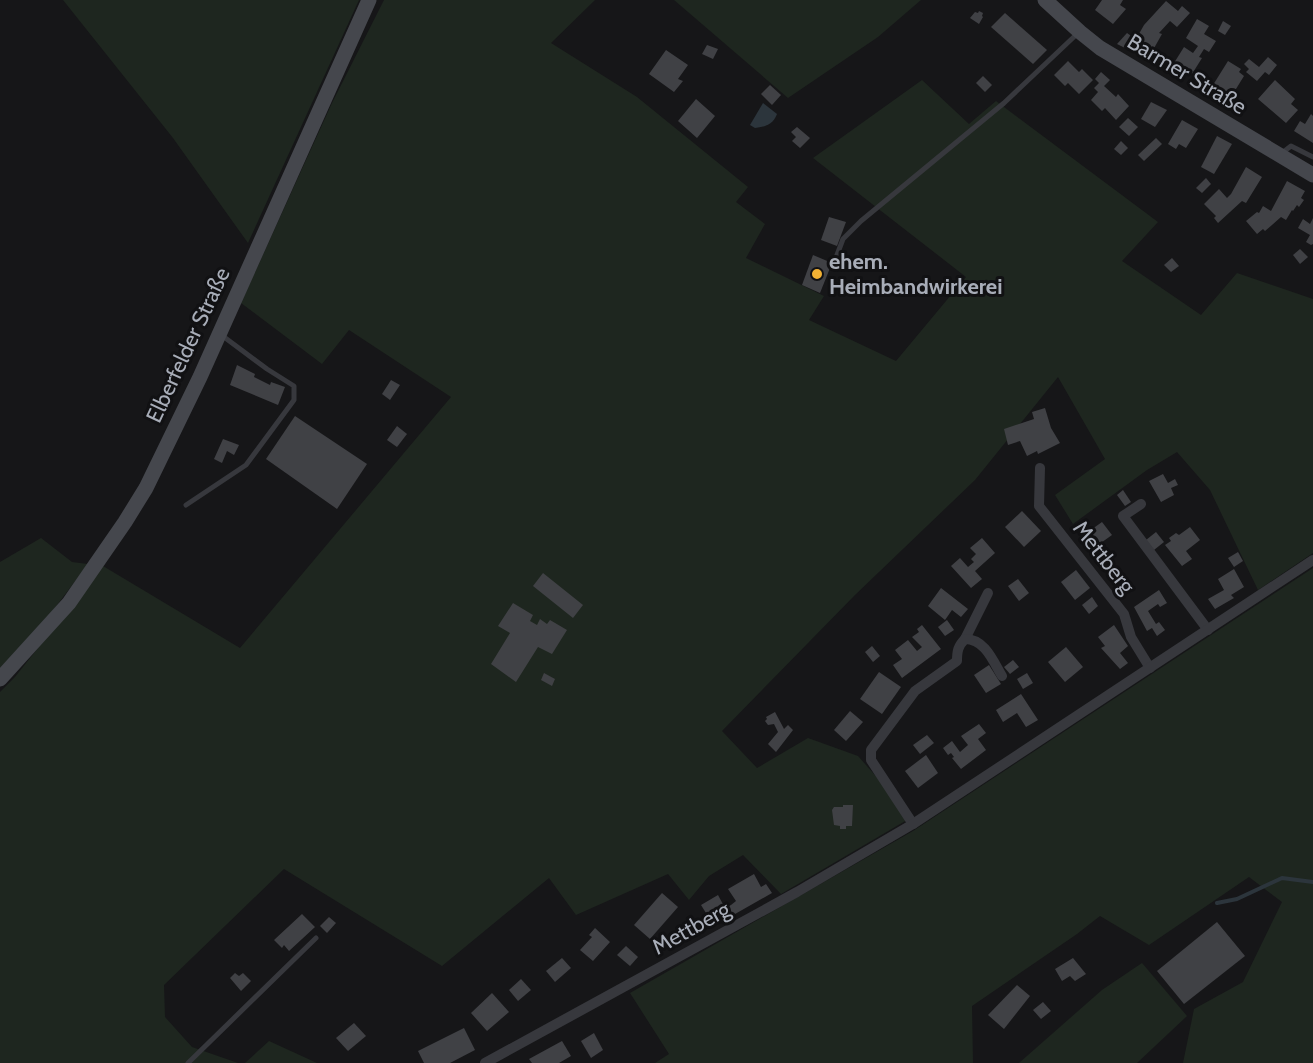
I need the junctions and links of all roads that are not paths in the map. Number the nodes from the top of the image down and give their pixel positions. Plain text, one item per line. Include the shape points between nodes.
1 (369, 0) edge
2 (1045, 0) edge
3 (1080, 32) junction
4 (1278, 155) junction
5 (1313, 157) edge
6 (1313, 174) edge
7 (837, 255) dead end
8 (219, 333) junction
9 (1040, 468) dead end
10 (1141, 504) dead end
11 (186, 505) dead end
12 (1313, 560) edge
13 (988, 593) dead end
14 (1208, 630) junction
15 (965, 639) junction
16 (1150, 668) junction
17 (1002, 676) dead end
18 (0, 679) edge
19 (913, 824) junction
20 (316, 938) dead end
21 (188, 1063) edge
22 (485, 1063) edge

1 - 8 main road, Elberfelder Straße
2 - 3 main road, Barmer Straße
3 - 4 main road, Barmer Straße via 1109,54
3 - 7 lane via 1004,103 861,221 843,239
4 - 5 lane via 1291,146
4 - 6 main road, Barmer Straße
8 - 11 lane via 294,386 294,400 246,465
8 - 18 main road, Elberfelder Straße via 146,488 125,522 69,603
9 - 16 street, Mettberg via 1039,507 1124,614 1131,637
10 - 14 street, Mettberg via 1123,516
12 - 14 street, Mettberg
13 - 15 street
14 - 16 street, Mettberg
15 - 17 street via 981,644
15 - 19 street via 957,652 957,661 915,691 871,750 871,760
16 - 19 street, Mettberg
19 - 22 street, Mettberg via 798,892
20 - 21 lane

